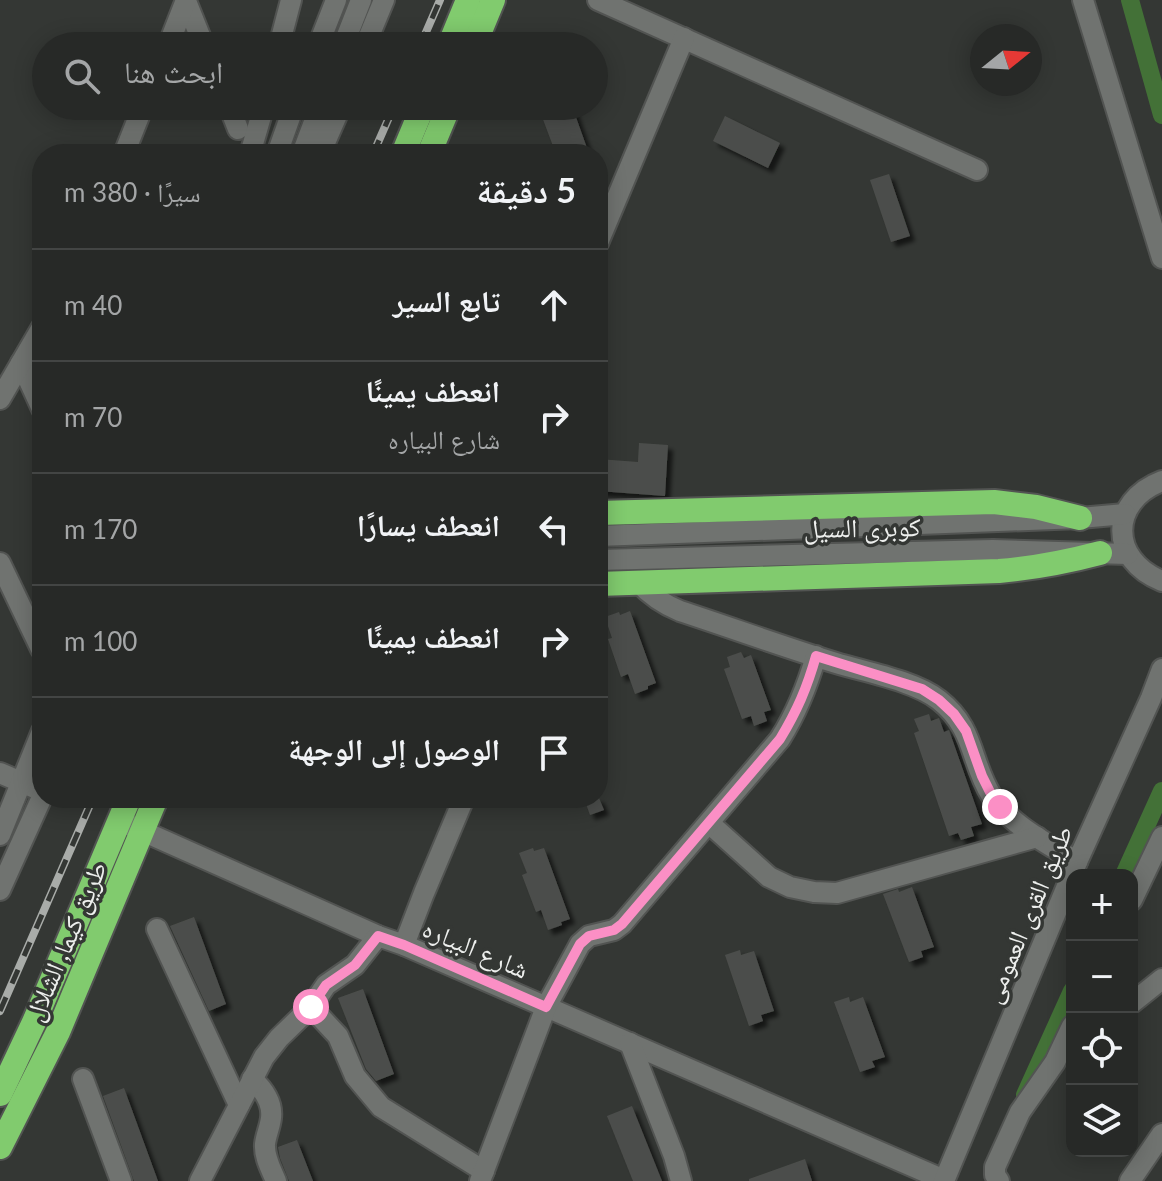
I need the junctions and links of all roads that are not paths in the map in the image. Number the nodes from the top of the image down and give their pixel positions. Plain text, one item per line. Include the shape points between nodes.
1 (291, 0) edge
2 (336, 0) edge
3 (361, 0) edge
4 (384, 0) edge
5 (468, 0) edge
6 (493, 0) edge
7 (598, 0) edge
8 (1083, 0) edge
9 (186, 1) edge
10 (174, 32) edge
11 (198, 32) edge
12 (283, 32) edge
13 (323, 32) edge
14 (348, 32) edge
15 (371, 32) edge
16 (455, 32) edge
17 (480, 32) edge
18 (684, 38) junction
19 (139, 120) edge
20 (234, 120) edge
21 (260, 120) edge
22 (289, 120) edge
23 (315, 120) edge
24 (335, 120) edge
25 (417, 120) edge
26 (443, 120) edge
27 (238, 129) dead end
28 (133, 144) edge
29 (253, 144) edge
30 (281, 144) edge
31 (306, 144) edge
32 (324, 144) edge
33 (407, 144) edge
34 (433, 144) edge
35 (977, 170) dead end
36 (608, 219) edge
37 (1162, 258) edge
38 (32, 344) edge
39 (0, 362) edge
40 (21, 363) junction
41 (32, 387) edge
42 (5, 390) edge
43 (1162, 481) edge
44 (608, 513) edge
45 (1125, 514) junction
46 (1080, 518) junction
47 (608, 536) edge
48 (1100, 553) junction
49 (1128, 554) junction
50 (608, 560) edge
51 (0, 563) edge
52 (1162, 581) edge
53 (638, 582) junction
54 (608, 584) edge
55 (32, 630) edge
56 (816, 656) junction
57 (1162, 669) edge
58 (32, 757) edge
59 (0, 773) edge
60 (22, 783) junction
61 (32, 788) edge
62 (36, 808) edge
63 (130, 808) edge
64 (147, 808) edge
65 (460, 808) edge
66 (709, 823) junction
67 (131, 826) junction
68 (0, 835) edge
69 (1037, 837) junction
70 (1162, 837) edge
71 (1077, 862) junction
72 (1138, 887) edge
73 (0, 890) edge
74 (157, 929) dead end
75 (378, 936) junction
76 (404, 945) junction
77 (1162, 979) edge
78 (1138, 998) edge
79 (311, 1007) junction
80 (546, 1007) junction
81 (35, 1020) junction
82 (58, 1032) junction
83 (1066, 1039) edge
84 (630, 1043) junction
85 (1066, 1054) edge
86 (1055, 1062) junction
87 (83, 1079) dead end
88 (252, 1079) junction
89 (0, 1094) edge
90 (239, 1105) junction
91 (1162, 1134) edge
92 (0, 1147) edge
93 (482, 1176) edge
94 (944, 1180) edge
95 (121, 1181) edge
96 (200, 1181) edge
97 (276, 1181) edge
98 (681, 1181) edge
99 (999, 1181) edge
100 (1130, 1181) edge

1 - 12 street
2 - 13 street
3 - 14 street
4 - 15 street
5 - 16 highway
6 - 17 highway
7 - 18 street
8 - 37 street
9 - 10 street
9 - 11 street
18 - 35 street
18 - 36 street
19 - 28 street
20 - 27 street
21 - 29 street
22 - 30 street
23 - 31 street
24 - 32 street
25 - 33 highway
26 - 34 highway
38 - 40 street
39 - 42 street
40 - 41 street
40 - 42 street
43 - 45 street via 1145,488
44 - 46 highway via 994,502
45 - 46 street, كوبرى السيل
45 - 49 street via 1122,528
46 - 47 street, كوبرى السيل
48 - 49 street, كوبرى السيل
48 - 50 street, كوبرى السيل via 993,550
48 - 53 highway via 999,571
49 - 52 street via 1148,575
51 - 55 street
53 - 54 highway
53 - 56 street via 664,605
56 - 66 street via 797,711 780,739
56 - 69 street via 922,689 939,700 966,731 1000,807
57 - 71 street, طريق القرى العمومى
58 - 60 street
59 - 60 street
60 - 61 street
60 - 68 street
62 - 73 street
63 - 67 highway, طريق كيما, الشلال
64 - 67 highway, طريق كيما, الشلال
65 - 76 street
66 - 69 street via 769,877 825,893
66 - 80 street via 622,924 580,944
67 - 75 street, شارع البياره
67 - 81 highway, طريق كيما, الشلال
67 - 82 highway, طريق كيما, الشلال
69 - 71 street
70 - 72 street
71 - 94 street, طريق القرى العمومى
74 - 90 street
75 - 76 street, شارع البياره
75 - 79 street via 355,965 326,985
76 - 80 street, شارع البياره
77 - 78 street
79 - 88 street via 279,1038
79 - 93 street via 338,1036 355,1076 381,1107
80 - 84 street, شارع البياره
80 - 93 street
81 - 82 highway
81 - 89 highway, طريق كيما, الشلال
82 - 92 highway, طريق كيما, الشلال
83 - 86 street
84 - 94 street, شارع البياره
84 - 98 street
85 - 86 street
86 - 99 street via 1020,1112 995,1167
87 - 95 street
88 - 90 street
88 - 97 street via 270,1107 265,1147
90 - 96 street
91 - 100 street

